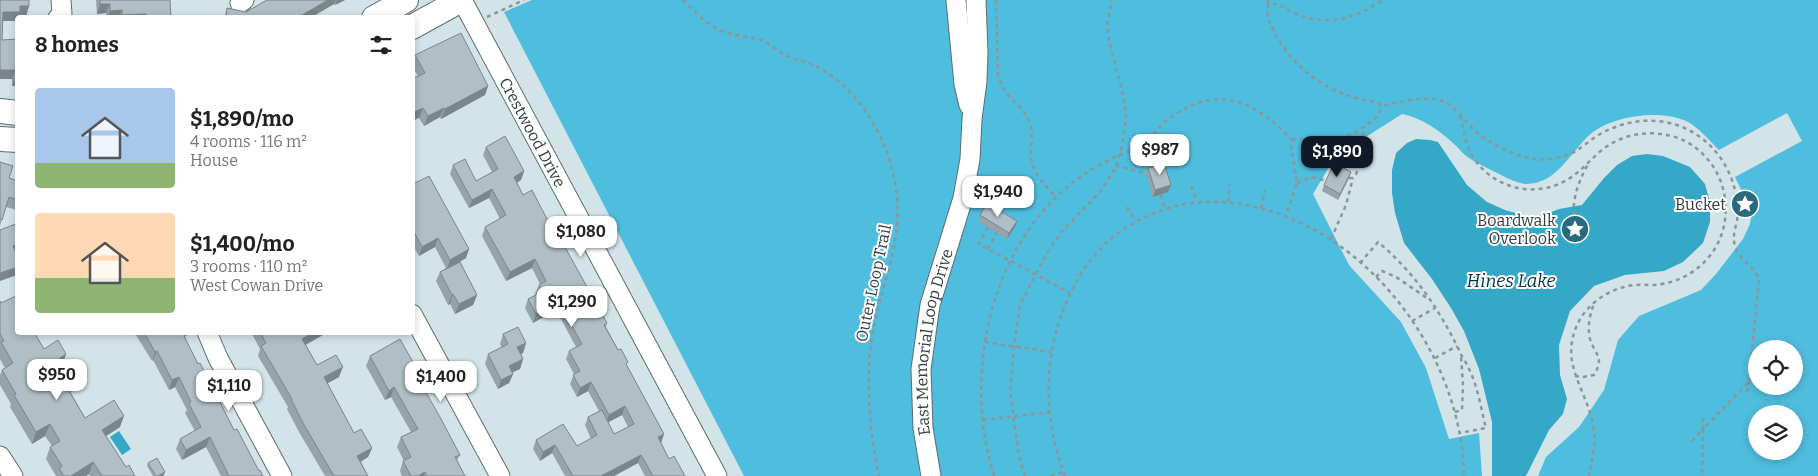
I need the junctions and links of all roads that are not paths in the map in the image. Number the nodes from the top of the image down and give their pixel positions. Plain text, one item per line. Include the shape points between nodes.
1 (406, 0) edge
2 (461, 0) edge
3 (956, 0) edge
4 (976, 0) edge
5 (379, 15) edge
6 (415, 25) edge
7 (0, 111) edge
8 (15, 114) edge
9 (972, 119) junction
10 (0, 138) edge
11 (15, 140) edge
12 (415, 320) edge
13 (208, 335) edge
14 (0, 456) edge
15 (13, 476) edge
16 (282, 476) edge
17 (500, 476) edge
18 (717, 476) edge
19 (932, 476) edge

1 - 5 main road
2 - 6 main road
2 - 18 street, Crestwood Drive
3 - 9 street, East Memorial Loop Drive via 964,84
4 - 9 street, East Memorial Loop Drive via 978,62
7 - 8 main road
9 - 19 street, East Memorial Loop Drive via 970,160 963,198 930,305 921,370 923,428
10 - 11 main road
12 - 17 street
13 - 16 street
14 - 15 street

